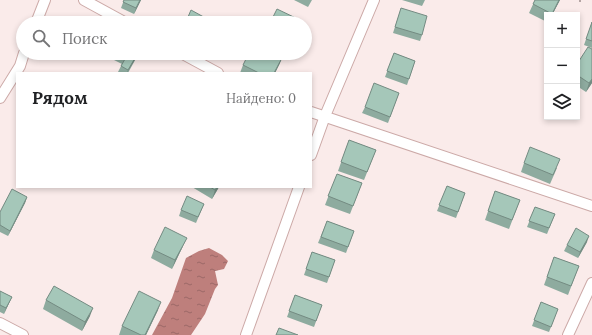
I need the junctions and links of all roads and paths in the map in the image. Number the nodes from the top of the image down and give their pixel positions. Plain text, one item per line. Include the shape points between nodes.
1 (45, 0) edge
2 (84, 0) edge
3 (374, 0) edge
4 (39, 16) edge
5 (113, 16) edge
6 (22, 60) edge
7 (195, 60) edge
8 (16, 72) edge
9 (16, 72) edge
10 (216, 72) edge
11 (0, 98) edge
12 (312, 112) edge
13 (325, 116) junction
14 (312, 152) edge
15 (299, 188) edge
16 (592, 206) edge
17 (592, 283) edge
18 (0, 323) edge
19 (24, 335) edge
20 (246, 335) edge
21 (568, 335) edge

1 - 4 street
2 - 5 street
3 - 13 street
6 - 9 street
7 - 10 street
8 - 11 street
12 - 13 street
13 - 14 street
13 - 16 street
15 - 20 street
17 - 21 street
18 - 19 street

